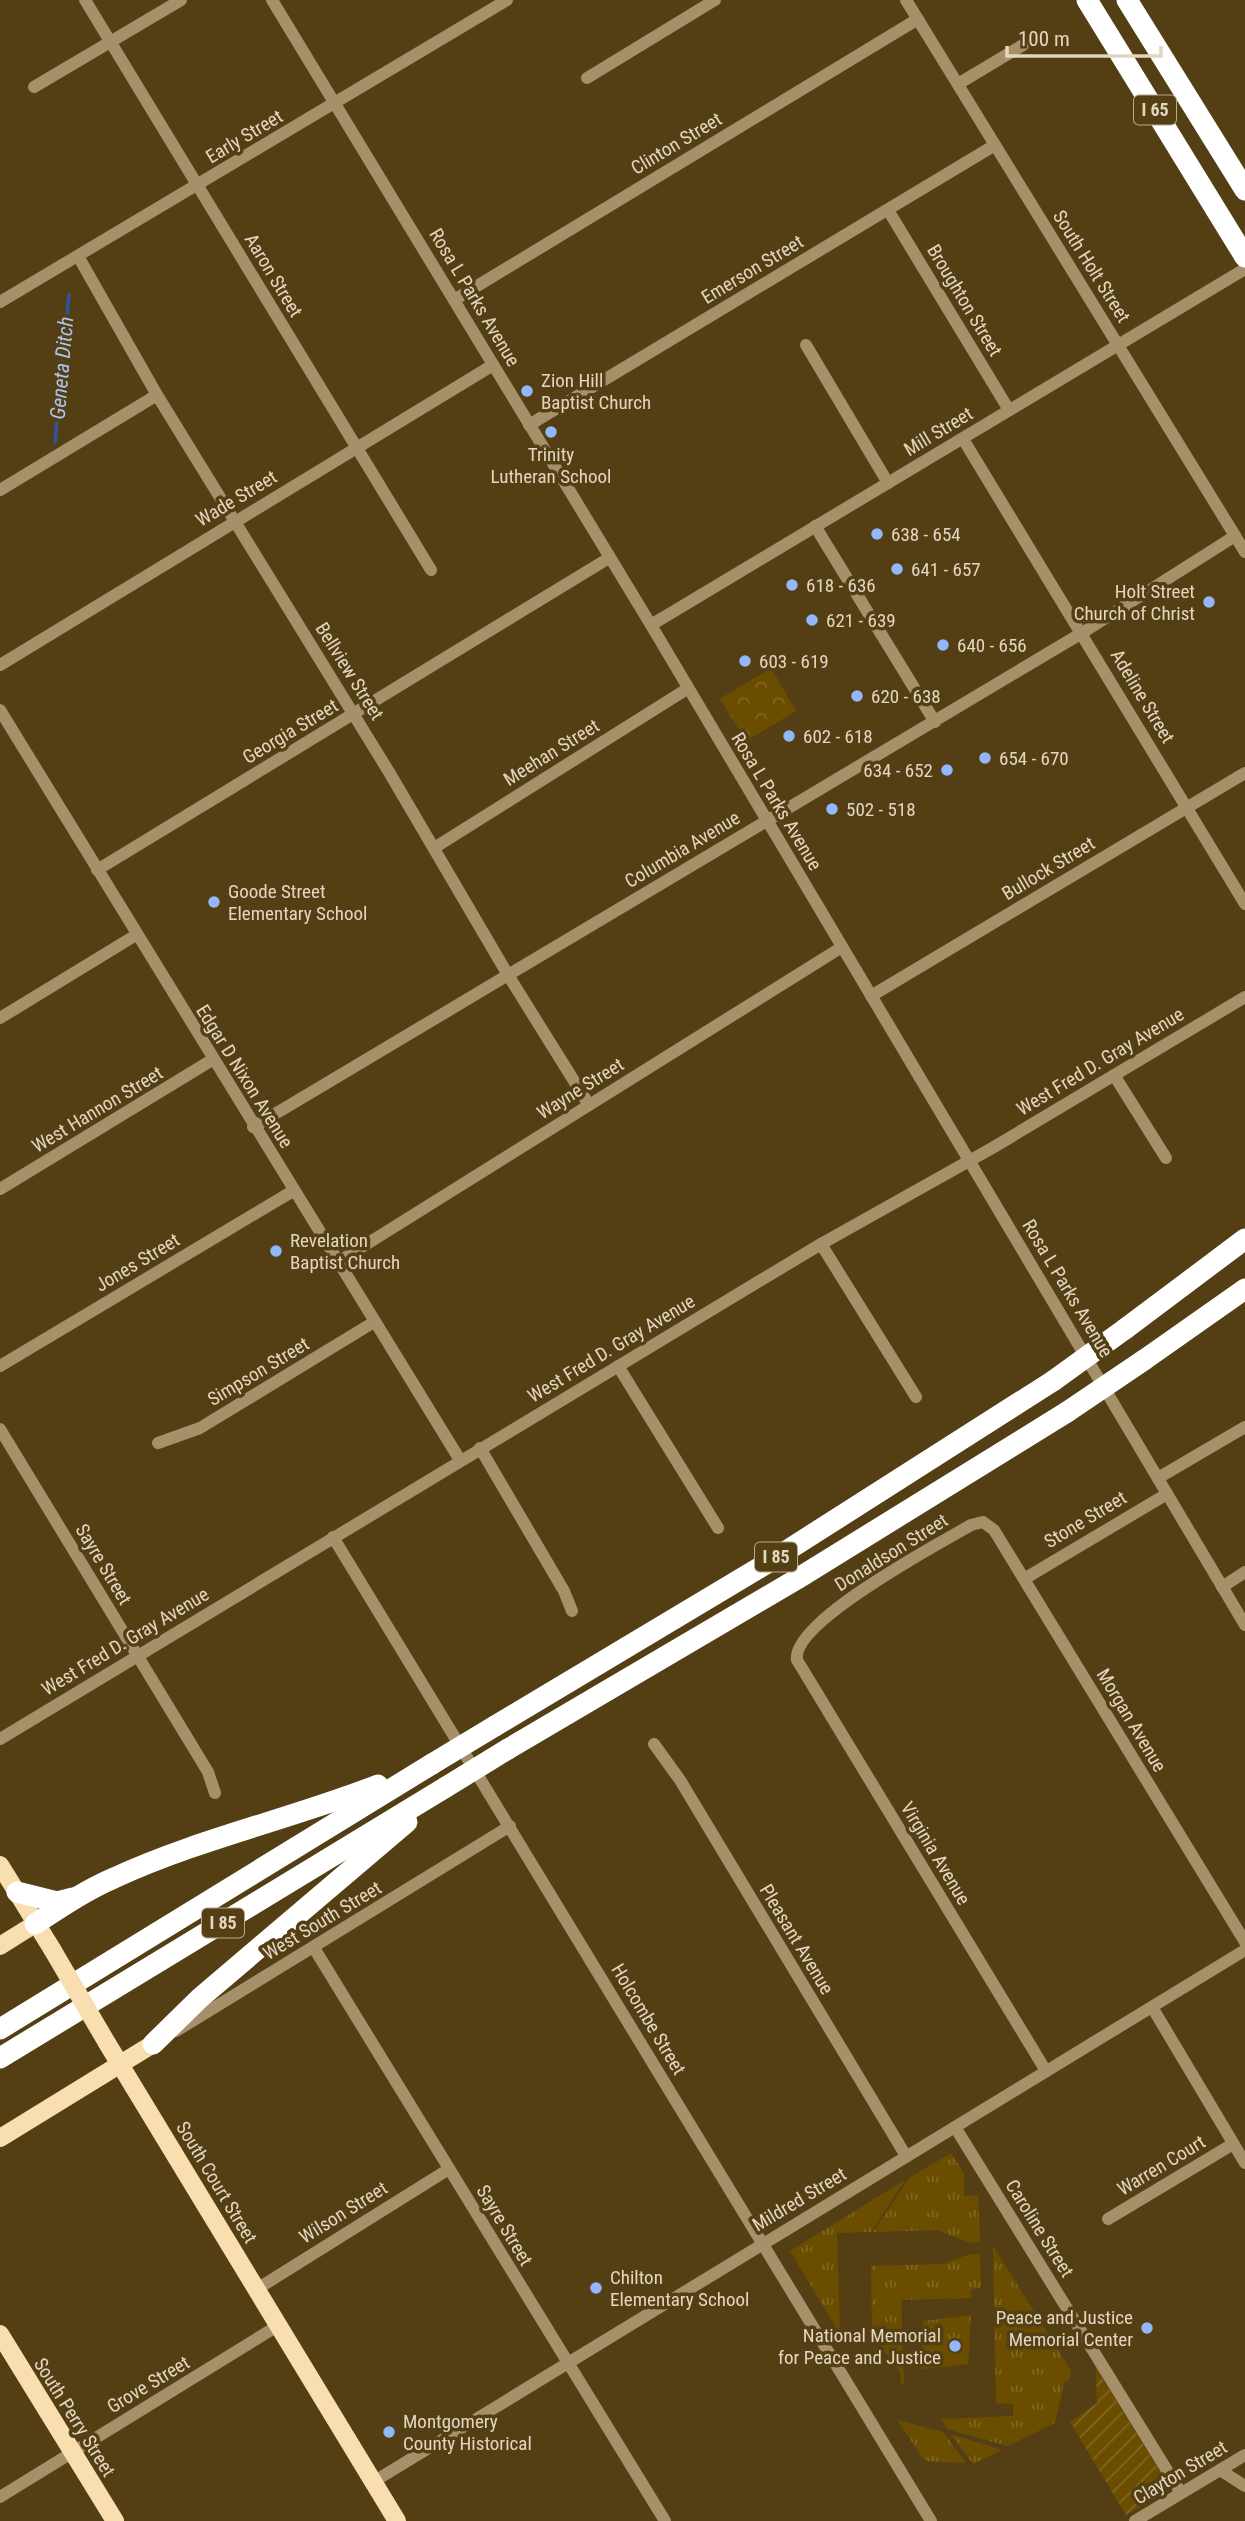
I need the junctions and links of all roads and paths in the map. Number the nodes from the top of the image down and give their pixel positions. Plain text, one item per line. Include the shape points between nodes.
1 (85, 0) edge
2 (181, 0) edge
3 (272, 0) edge
4 (507, 0) edge
5 (715, 0) edge
6 (906, 0) edge
7 (1087, 0) edge
8 (1127, 0) edge
9 (918, 19) junction
10 (111, 43) junction
11 (1023, 45) dead end
12 (587, 78) dead end
13 (958, 84) junction
14 (34, 88) dead end
15 (335, 104) junction
16 (995, 145) junction
17 (197, 186) junction
18 (1245, 190) edge
19 (888, 210) junction
20 (78, 256) junction
21 (1245, 257) edge
22 (1245, 269) edge
23 (454, 300) junction
24 (0, 302) edge
25 (806, 345) dead end
26 (1119, 346) junction
27 (493, 365) junction
28 (157, 395) junction
29 (1009, 410) junction
30 (529, 425) junction
31 (962, 439) junction
32 (357, 448) junction
33 (888, 483) junction
34 (0, 490) edge
35 (235, 522) junction
36 (815, 526) junction
37 (1234, 536) junction
38 (1245, 551) edge
39 (609, 558) junction
40 (431, 570) dead end
41 (651, 625) junction
42 (1082, 633) junction
43 (0, 664) edge
44 (688, 689) junction
45 (0, 710) edge
46 (354, 714) junction
47 (934, 722) junction
48 (1245, 772) edge
49 (1187, 807) junction
50 (767, 821) junction
51 (434, 848) junction
52 (97, 870) junction
53 (1245, 904) edge
54 (136, 936) junction
55 (842, 947) junction
56 (508, 975) junction
57 (871, 996) junction
58 (1245, 997) edge
59 (0, 1018) edge
60 (212, 1060) junction
61 (1114, 1075) junction
62 (589, 1105) junction
63 (253, 1127) junction
64 (1167, 1158) dead end
65 (969, 1160) junction
66 (0, 1189) edge
67 (293, 1191) junction
68 (1245, 1240) edge
69 (821, 1244) junction
70 (338, 1262) junction
71 (1245, 1289) edge
72 (374, 1322) junction
73 (0, 1366) edge
74 (618, 1366) junction
75 (916, 1397) dead end
76 (1245, 1427) edge
77 (0, 1429) edge
78 (158, 1443) dead end
79 (5, 1448) edge
80 (480, 1448) junction
81 (460, 1460) junction
82 (1158, 1478) junction
83 (1167, 1494) junction
84 (983, 1522) joint
85 (718, 1528) dead end
86 (334, 1537) junction
87 (1245, 1572) edge
88 (1024, 1579) junction
89 (1222, 1587) junction
90 (572, 1611) dead end
91 (1245, 1625) edge
92 (796, 1653) joint
93 (137, 1656) junction
94 (0, 1739) edge
95 (654, 1744) dead end
96 (432, 1763) junction
97 (446, 1787) junction
98 (215, 1793) dead end
99 (510, 1826) junction
100 (0, 1865) edge
101 (17, 1892) junction
102 (76, 1898) junction
103 (36, 1924) junction
104 (1245, 1942) edge
105 (0, 1946) edge
106 (314, 1948) junction
107 (1245, 1950) edge
108 (1152, 2007) junction
109 (0, 2029) edge
110 (153, 2044) junction
111 (0, 2058) edge
112 (121, 2064) junction
113 (1046, 2071) junction
114 (955, 2127) junction
115 (0, 2138) edge
116 (1233, 2144) junction
117 (906, 2156) junction
118 (1245, 2163) edge
119 (449, 2169) junction
120 (1108, 2219) dead end
121 (763, 2243) junction
122 (257, 2289) junction
123 (279, 2325) junction
124 (0, 2334) edge
125 (567, 2363) junction
126 (73, 2452) junction
127 (1245, 2455) edge
128 (1220, 2470) junction
129 (373, 2482) junction
130 (1245, 2486) edge
131 (1181, 2493) junction
132 (0, 2497) edge
133 (115, 2521) edge
134 (397, 2521) edge
135 (665, 2521) edge
136 (930, 2521) edge
137 (1135, 2521) edge

1 - 10 street, Aaron Street
2 - 10 street
3 - 15 street, Rosa L Parks Avenue
4 - 15 street, Early Street
5 - 12 street
6 - 9 street, South Holt Street
7 - 21 highway, I 65
8 - 18 highway, I 65
9 - 13 street, South Holt Street
9 - 23 street, Clinton Street
10 - 14 street
10 - 17 street, Aaron Street
11 - 13 street
13 - 16 street, South Holt Street
15 - 17 street, Early Street
15 - 23 street, Rosa L Parks Avenue
16 - 19 street, Emerson Street
16 - 26 street, South Holt Street
17 - 20 street, Early Street
17 - 32 street, Aaron Street
19 - 29 street, Broughton Street
19 - 30 street, Emerson Street
20 - 24 street, Early Street
20 - 28 street, Bellview Street
22 - 26 street, Mill Street
23 - 27 street, Rosa L Parks Avenue
25 - 33 street
26 - 29 street, Mill Street
26 - 37 street, South Holt Street
27 - 30 street, Rosa L Parks Avenue
27 - 32 street, Wade Street
28 - 34 street
28 - 35 street, Bellview Street
29 - 31 street, Mill Street
30 - 39 street, Rosa L Parks Avenue
31 - 33 street, Mill Street
31 - 42 street, Adeline Street
32 - 35 street, Wade Street
32 - 40 street, Aaron Street
33 - 36 street, Mill Street
35 - 43 street, Wade Street
35 - 46 street, Bellview Street
36 - 41 street, Mill Street
36 - 47 street
37 - 38 street, South Holt Street
37 - 42 street, Columbia Avenue
39 - 41 street, Rosa L Parks Avenue
39 - 46 street, Georgia Street
41 - 44 street, Rosa L Parks Avenue
42 - 47 street, Columbia Avenue
42 - 49 street, Adeline Street
44 - 50 street, Rosa L Parks Avenue
44 - 51 street, Meehan Street
45 - 52 street, Edgar D Nixon Avenue
46 - 51 street, Bellview Street
46 - 52 street, Georgia Street
47 - 50 street, Columbia Avenue
48 - 49 street, Bullock Street
49 - 53 street, Adeline Street
49 - 57 street, Bullock Street
50 - 55 street, Rosa L Parks Avenue
50 - 56 street, Columbia Avenue
51 - 56 street, Bellview Street
52 - 54 street, Edgar D Nixon Avenue
54 - 59 street
54 - 60 street, Edgar D Nixon Avenue
55 - 57 street, Rosa L Parks Avenue
55 - 62 street, Wayne Street
56 - 62 street, Bellview Street
56 - 63 street, Columbia Avenue
57 - 65 street, Rosa L Parks Avenue
58 - 61 street, West Fred D. Gray Avenue
60 - 63 street, Edgar D Nixon Avenue
60 - 66 street, West Hannon Street
61 - 64 street
61 - 65 street, West Fred D. Gray Avenue
62 - 70 street, Wayne Street
63 - 67 street, Edgar D Nixon Avenue
65 - 69 street, West Fred D. Gray Avenue
65 - 82 street, Rosa L Parks Avenue
67 - 70 street, Edgar D Nixon Avenue
67 - 73 street, Jones Street
68 - 96 highway, I 85, bridge via 1053,1381 780,1555
69 - 74 street, West Fred D. Gray Avenue
69 - 75 street
70 - 72 street, Edgar D Nixon Avenue
71 - 97 highway, I 85, bridge via 1067,1412 797,1580
72 - 78 street, Simpson Street via 200,1428
72 - 81 street, Edgar D Nixon Avenue
74 - 80 street, West Fred D. Gray Avenue
74 - 85 street
76 - 82 street
77 - 79 street, Sayre Street
79 - 93 street, Sayre Street
80 - 81 street, West Fred D. Gray Avenue
80 - 90 street via 565,1591
81 - 86 street, West Fred D. Gray Avenue
82 - 83 street, Rosa L Parks Avenue
83 - 88 street, Stone Street
83 - 89 street, Rosa L Parks Avenue
84 - 88 street, Morgan Avenue via 994,1530
84 - 92 street, Donaldson Street via 862,1590 802,1641
86 - 93 street, West Fred D. Gray Avenue
86 - 99 street, Holcombe Street
87 - 89 street
88 - 104 street, Morgan Avenue
89 - 91 street, Rosa L Parks Avenue
92 - 113 street, Virginia Avenue
93 - 94 street, West Fred D. Gray Avenue
93 - 98 street, Sayre Street via 208,1772
95 - 117 street, Pleasant Avenue
96 - 102 highway via 322,1807 133,1870
96 - 109 highway, I 85
97 - 110 highway via 200,1998
97 - 111 highway, I 85
99 - 106 street, West South Street
99 - 121 street, Holcombe Street
100 - 101 main road, South Court Street
101 - 102 highway via 57,1902
101 - 103 main road, South Court Street
102 - 103 highway
103 - 105 main road
103 - 112 main road, South Court Street, bridge
106 - 110 street, West South Street
106 - 119 street, Sayre Street
107 - 108 street, Mildred Street
108 - 113 street, Mildred Street
108 - 116 street
110 - 112 main road
112 - 115 main road
112 - 122 main road, South Court Street
113 - 114 street, Mildred Street
114 - 117 street, Mildred Street
114 - 131 street, Caroline Street
116 - 118 street
116 - 120 street, Warren Court
117 - 121 street, Mildred Street
119 - 122 street, Wilson Street
119 - 125 street, Sayre Street
121 - 125 street, Mildred Street
121 - 136 street, Holcombe Street
122 - 123 main road, South Court Street
123 - 126 street, Grove Street
123 - 129 main road, South Court Street
124 - 126 main road, South Perry Street
125 - 129 street, Mildred Street
125 - 135 street, Sayre Street
126 - 132 street, Grove Street
126 - 133 main road, South Perry Street
127 - 128 street, Clayton Street
128 - 130 street
128 - 131 street, Clayton Street
129 - 134 main road, South Court Street
131 - 137 street, Clayton Street

